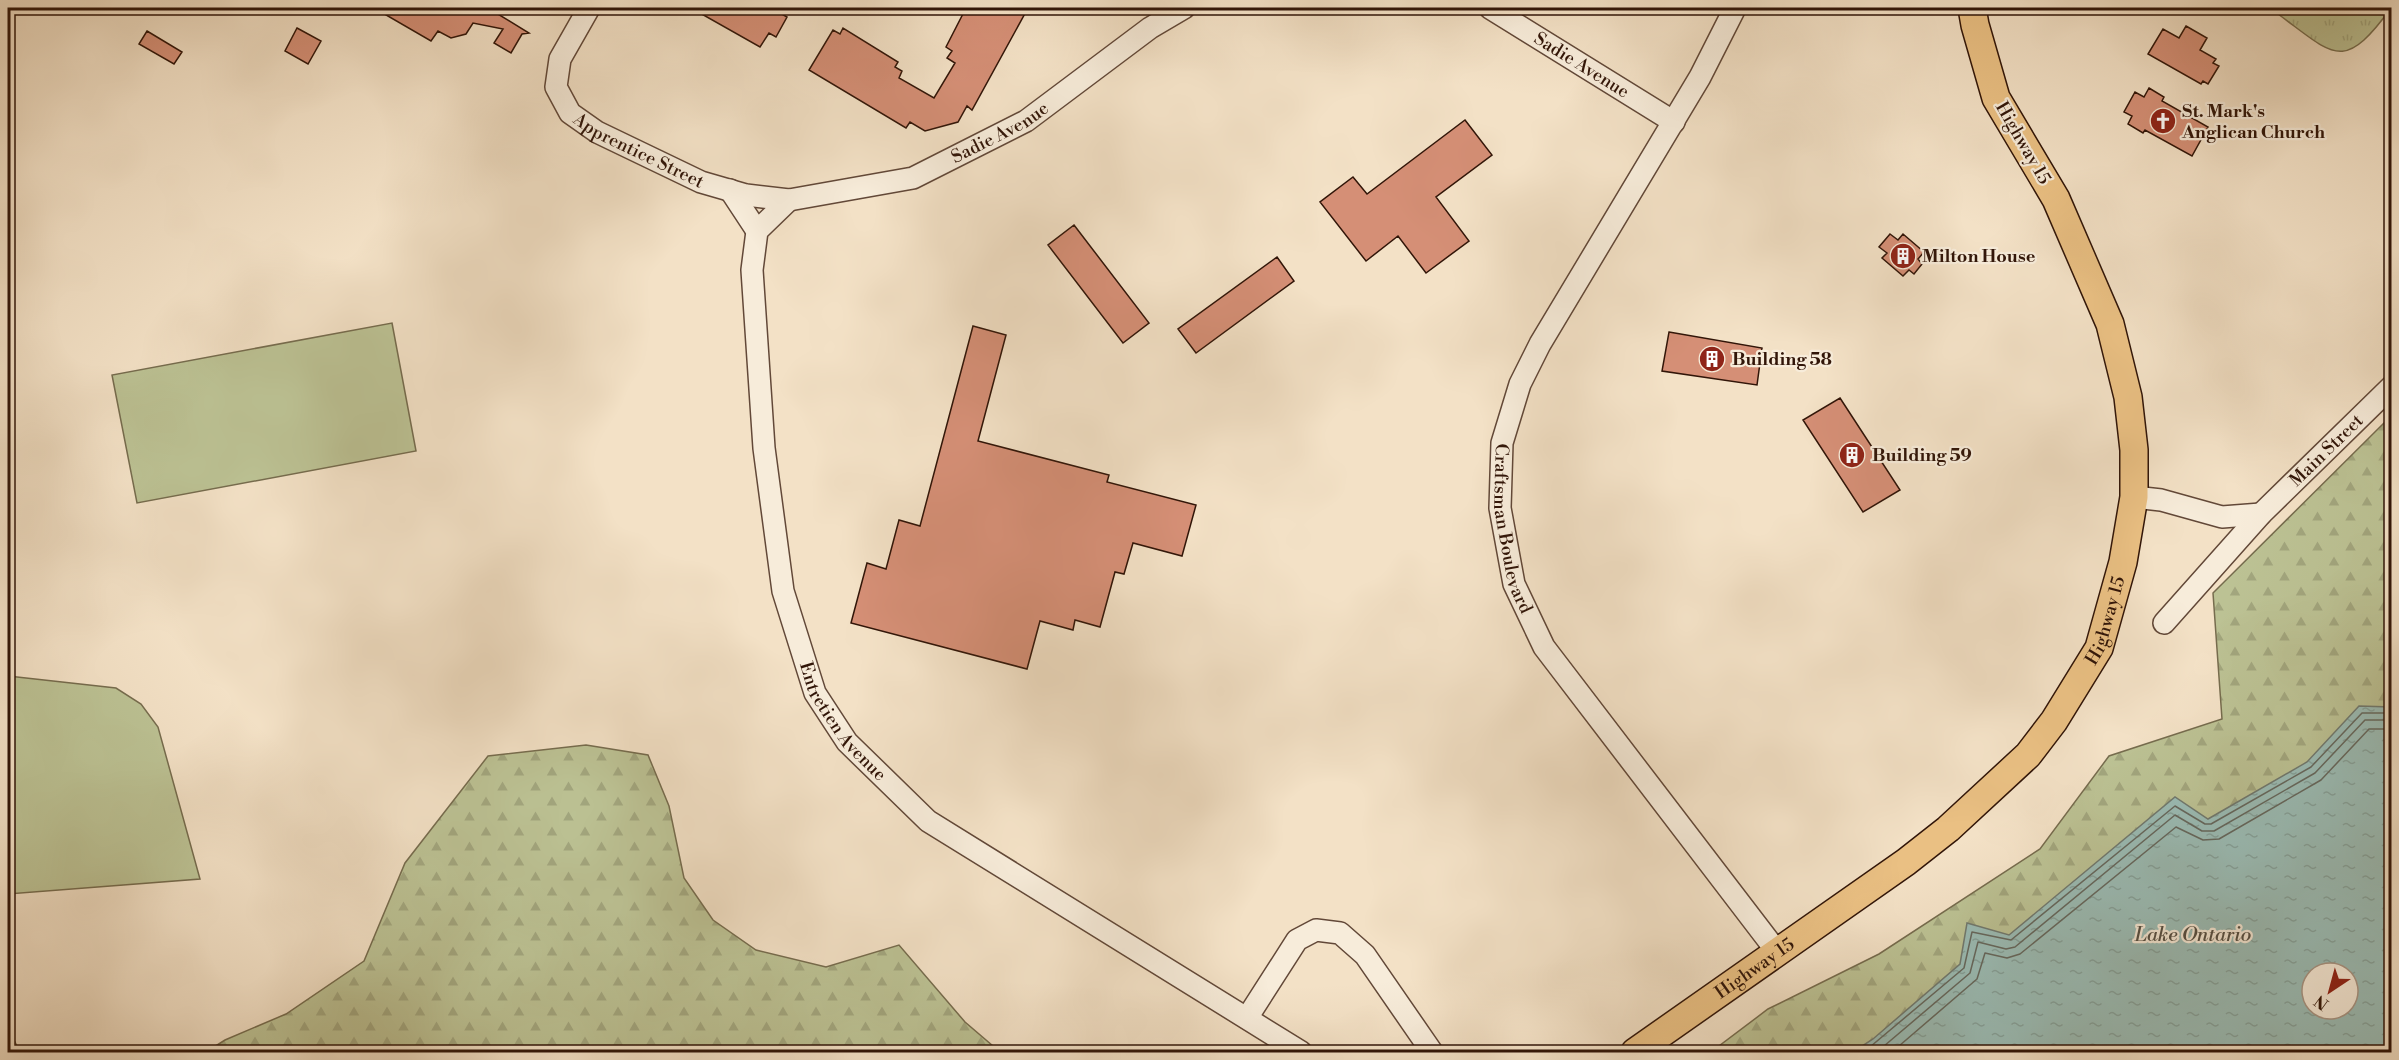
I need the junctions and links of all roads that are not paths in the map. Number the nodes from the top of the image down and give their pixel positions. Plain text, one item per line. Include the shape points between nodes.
1 (589, 8) edge
2 (1185, 8) edge
3 (1490, 8) edge
4 (1735, 8) edge
5 (1972, 8) edge
6 (1674, 122) junction
7 (730, 190) junction
8 (789, 200) junction
9 (757, 231) junction
10 (2391, 386) edge
11 (2134, 496) junction
12 (2261, 514) junction
13 (2164, 623) dead end
14 (1778, 953) junction
15 (1246, 1018) junction
16 (1425, 1051) edge
17 (1301, 1053) edge
18 (1635, 1053) edge

1 - 7 street, Apprentice Street via 560,59 556,87 570,113 608,137 701,182
2 - 8 street, Sadie Avenue via 1150,28 1026,121 913,178
3 - 6 street, Sadie Avenue
4 - 6 street, Craftsman Boulevard
5 - 11 main road, Highway 15 via 1996,98 2056,199 2110,324 2128,397
6 - 14 street, Craftsman Boulevard via 1540,344 1520,384 1502,443 1500,507 1514,584 1544,647
7 - 8 street, Apprentice Street
7 - 9 street
8 - 9 street
9 - 15 street, Entretien Avenue via 752,270 764,448 783,591 815,693 847,742 928,821
10 - 12 street, Main Street
11 - 12 street via 2222,517
11 - 14 main road, Highway 15 via 2123,562 2099,648 2028,755 1948,829
12 - 13 street, Main Street
14 - 18 main road, Highway 15
15 - 16 street via 1297,940 1316,930 1340,933 1365,955
15 - 17 street, Entretien Avenue

